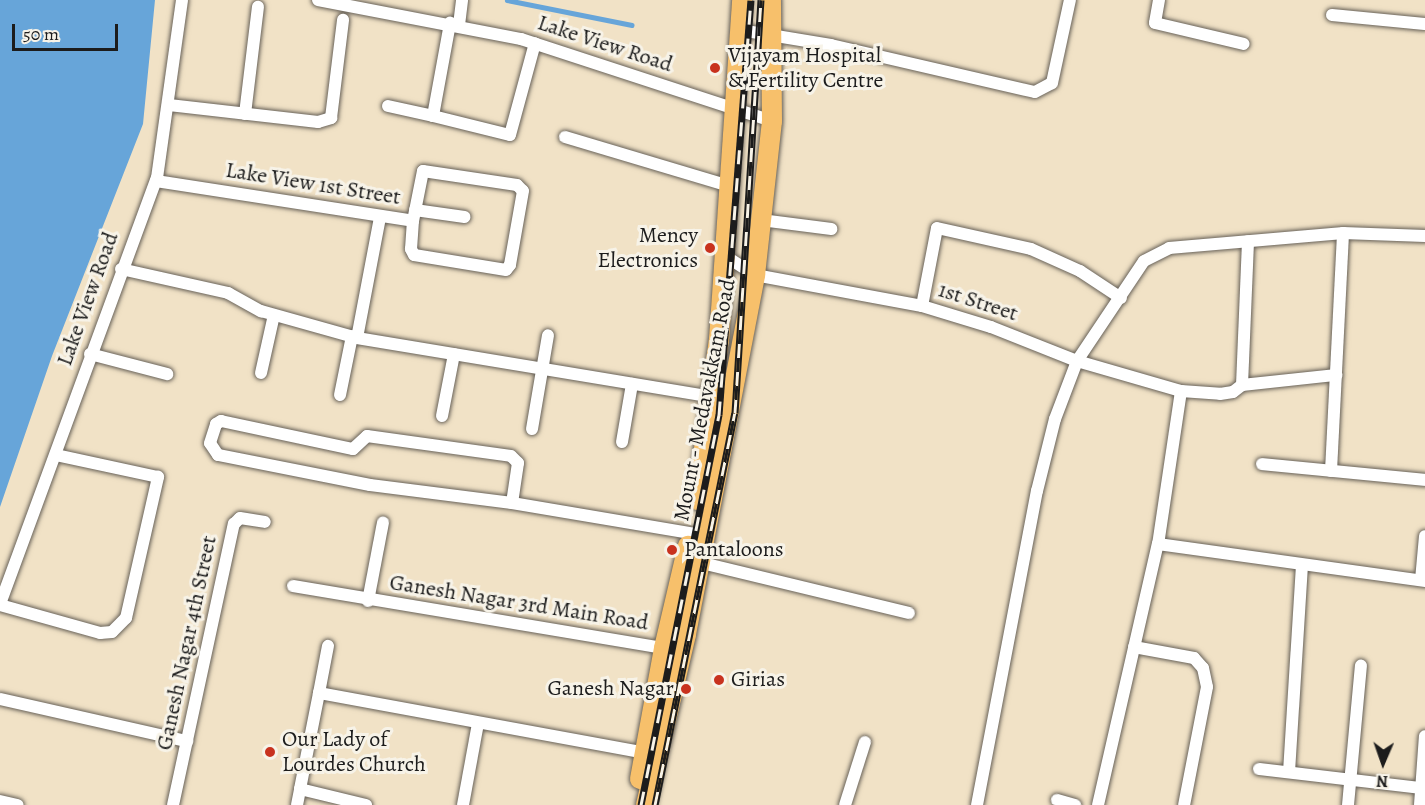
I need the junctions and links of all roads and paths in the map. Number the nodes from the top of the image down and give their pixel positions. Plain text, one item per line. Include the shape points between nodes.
1 (182, 0) edge
2 (318, 0) edge
3 (462, 0) edge
4 (742, 0) edge
5 (771, 0) edge
6 (1070, 0) edge
7 (1159, 0) edge
8 (258, 7) dead end
9 (1332, 15) dead end
10 (343, 20) dead end
11 (456, 20) junction
12 (1425, 24) edge
13 (740, 30) junction
14 (769, 34) junction
15 (535, 44) junction
16 (1244, 44) dead end
17 (169, 105) junction
18 (388, 106) dead end
19 (735, 111) junction
20 (244, 114) junction
21 (433, 116) junction
22 (772, 121) junction
23 (566, 136) dead end
24 (156, 181) junction
25 (732, 188) junction
26 (414, 215) junction
27 (465, 217) dead end
28 (380, 218) junction
29 (761, 220) junction
30 (831, 230) dead end
31 (1343, 233) junction
32 (1425, 236) edge
33 (1248, 241) junction
34 (727, 256) junction
35 (121, 269) junction
36 (756, 275) junction
37 (1121, 298) junction
38 (922, 306) junction
39 (274, 315) junction
40 (548, 335) dead end
41 (355, 337) junction
42 (90, 354) junction
43 (454, 354) junction
44 (1077, 361) junction
45 (542, 369) junction
46 (261, 373) dead end
47 (168, 374) dead end
48 (1336, 375) junction
49 (632, 384) junction
50 (1242, 385) junction
51 (1181, 391) junction
52 (340, 395) dead end
53 (712, 397) junction
54 (442, 416) dead end
55 (532, 429) dead end
56 (622, 442) dead end
57 (55, 455) junction
58 (1262, 464) dead end
59 (1331, 471) junction
60 (1425, 480) edge
61 (512, 503) junction
62 (265, 522) dead end
63 (383, 522) dead end
64 (697, 534) junction
65 (1425, 536) edge
66 (1158, 544) junction
67 (698, 562) junction
68 (1302, 566) junction
69 (1423, 580) edge
70 (293, 586) dead end
71 (368, 601) junction
72 (0, 605) edge
73 (909, 613) dead end
74 (328, 646) dead end
75 (1134, 647) junction
76 (664, 648) junction
77 (1361, 666) dead end
78 (319, 693) junction
79 (0, 699) edge
80 (478, 723) junction
81 (1425, 736) edge
82 (187, 741) junction
83 (865, 742) dead end
84 (645, 753) junction
85 (1259, 769) dead end
86 (1289, 772) junction
87 (1352, 780) junction
88 (1420, 788) junction
89 (300, 789) junction
90 (1057, 800) dead end
91 (0, 801) edge
92 (18, 805) edge
93 (173, 805) edge
94 (297, 805) edge
95 (366, 805) edge
96 (463, 805) edge
97 (634, 805) edge
98 (646, 805) edge
99 (845, 805) edge
100 (977, 805) edge
101 (1075, 805) edge
102 (1098, 805) edge
103 (1184, 805) edge
104 (1348, 805) edge
105 (1420, 805) edge

1 - 17 street, Lake View Road
2 - 11 street, Lake View Road
3 - 11 street
4 - 13 main road, Mount - Medavakkam Road
5 - 14 main road, Mount - Medavakkam Road
6 - 14 street via 1052,83 1035,92
7 - 16 street via 1155,23
8 - 20 street
9 - 12 street
10 - 20 street via 331,118 318,122
11 - 15 street, Lake View Road
11 - 21 street
13 - 14 street
13 - 19 main road, Mount - Medavakkam Road
14 - 22 main road, Mount - Medavakkam Road
15 - 19 street, Lake View Road
15 - 21 street via 510,135
17 - 20 street
17 - 24 street, Lake View Road
18 - 21 street
19 - 22 street, Lake View Road
19 - 25 main road, Mount - Medavakkam Road
22 - 29 main road, Mount - Medavakkam Road
23 - 25 street
24 - 28 street, Lake View 1st Street
24 - 35 street, Lake View Road
25 - 34 main road, Mount - Medavakkam Road
26 - 26 street, Lake View 1st Street via 414,255 500,271 510,266 523,191 517,185 423,171
26 - 27 street
26 - 28 street, Lake View 1st Street
28 - 41 street
29 - 30 street
29 - 36 main road, Mount - Medavakkam Road
31 - 32 street
31 - 33 street
31 - 48 street
33 - 37 street via 1169,248 1144,261
33 - 50 street
34 - 36 street
34 - 53 main road, Mount - Medavakkam Road
35 - 39 street via 228,293
35 - 42 street, Lake View Road
36 - 38 street, 1st Street
36 - 64 main road, Mount - Medavakkam Road
37 - 38 street via 1080,271 1031,249 937,228
37 - 44 street
38 - 44 street, 1st Street via 991,327
39 - 41 street
39 - 46 street
40 - 45 street
41 - 43 street
41 - 52 street
42 - 47 street
42 - 57 street, Lake View Road
43 - 45 street
43 - 54 street
44 - 51 street, 1st Street
44 - 100 street via 1055,419 1036,491
45 - 49 street
45 - 55 street
48 - 50 street, 1st Street
48 - 59 street
49 - 53 street
49 - 56 street
50 - 51 street, 1st Street via 1233,392 1220,394
51 - 66 street
53 - 64 main road, Mount - Medavakkam Road
57 - 72 street, Lake View Road
57 - 72 street via 158,477 126,618 112,632 100,633
58 - 59 street
59 - 60 street
61 - 61 street via 518,464 511,456 367,436 354,449 221,421 216,424 210,443 218,455 370,485
61 - 64 street
62 - 82 street, Ganesh Nagar 4th Street via 240,518 234,524
63 - 71 street
64 - 67 main road, Mount - Medavakkam Road
64 - 76 main road, Mount - Medavakkam Road
65 - 69 street
66 - 68 street
66 - 75 street
67 - 73 street
67 - 98 main road, Mount - Medavakkam Road via 686,634
68 - 69 street
68 - 86 street
70 - 71 street, Ganesh Nagar 3rd Main Road
71 - 76 street, Ganesh Nagar 3rd Main Road
74 - 78 street
75 - 102 street
75 - 103 street via 1194,658 1203,668 1207,687
76 - 84 main road, Mount - Medavakkam Road
77 - 87 street
78 - 80 street
78 - 89 street
79 - 82 street
80 - 84 street
80 - 96 street
81 - 88 street
82 - 93 street, Ganesh Nagar 4th Street
83 - 99 street
84 - 97 main road, Mount - Medavakkam Road
85 - 86 street
86 - 87 street
87 - 88 street
87 - 104 street
88 - 105 street
89 - 94 street
89 - 95 street
90 - 101 street
91 - 92 street

